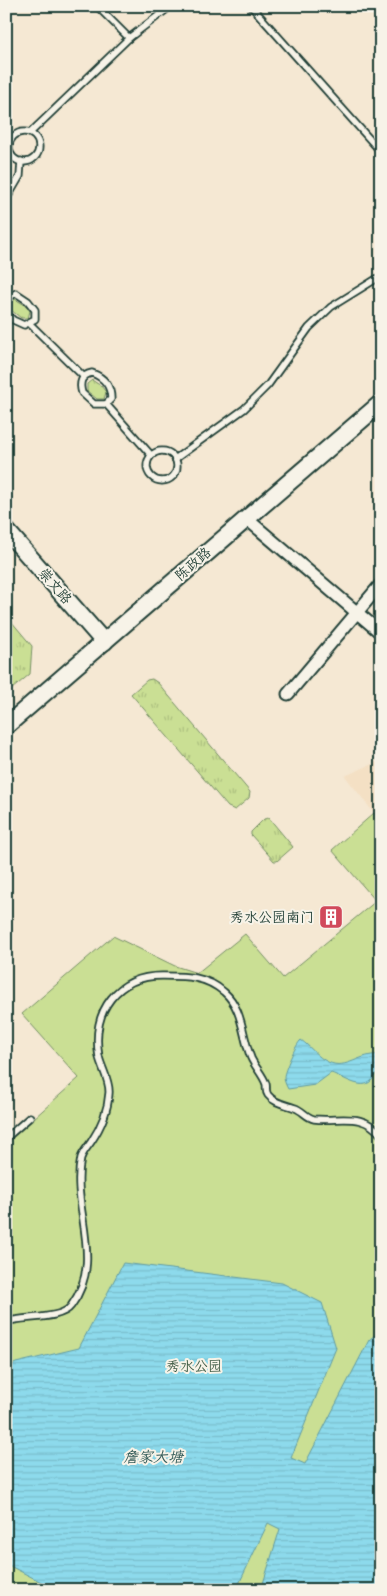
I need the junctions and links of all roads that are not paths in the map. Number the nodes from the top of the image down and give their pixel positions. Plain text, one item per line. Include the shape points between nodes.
1 (97, 6) edge
2 (171, 6) edge
3 (251, 6) edge
4 (129, 38) junction
5 (30, 133) junction
6 (381, 152) edge
7 (21, 161) junction
8 (6, 200) edge
9 (381, 276) edge
10 (7, 297) edge
11 (6, 313) edge
12 (30, 324) junction
13 (84, 377) junction
14 (381, 403) edge
15 (106, 404) junction
16 (151, 455) junction
17 (176, 459) junction
18 (246, 519) junction
19 (6, 530) edge
20 (381, 584) edge
21 (357, 613) junction
22 (381, 633) edge
23 (104, 642) junction
24 (288, 694) dead end
25 (6, 726) edge
26 (30, 1118) dead end
27 (381, 1134) edge
28 (6, 1138) edge
29 (6, 1322) edge

1 - 4 lane
2 - 4 lane
3 - 6 lane
4 - 5 lane
5 - 7 lane via 38,140 38,154 33,159
5 - 7 lane via 19,132 10,143 13,157
7 - 8 lane via 20,176
9 - 17 lane via 332,307 309,328 268,385 244,409
10 - 12 lane via 16,293 31,304 35,319
11 - 12 lane via 18,324
12 - 13 lane
13 - 15 lane via 82,393 94,404
13 - 15 lane via 92,373 108,384 111,399
14 - 18 street, 陈政路
15 - 16 lane
16 - 17 lane via 164,450
16 - 17 lane via 147,469 156,480 170,478 177,466
18 - 21 street
18 - 23 street, 陈政路
19 - 23 street, 崇文路
20 - 21 street
21 - 22 street
21 - 24 street
23 - 25 street, 陈政路
26 - 28 lane
27 - 29 lane via 370,1123 312,1119 269,1096 266,1083 250,1056 244,1028 224,991 201,978 184,975 152,976 129,983 113,994 101,1021 98,1049 109,1095 105,1117 82,1158 79,1185 88,1238 82,1284 70,1308 58,1314

